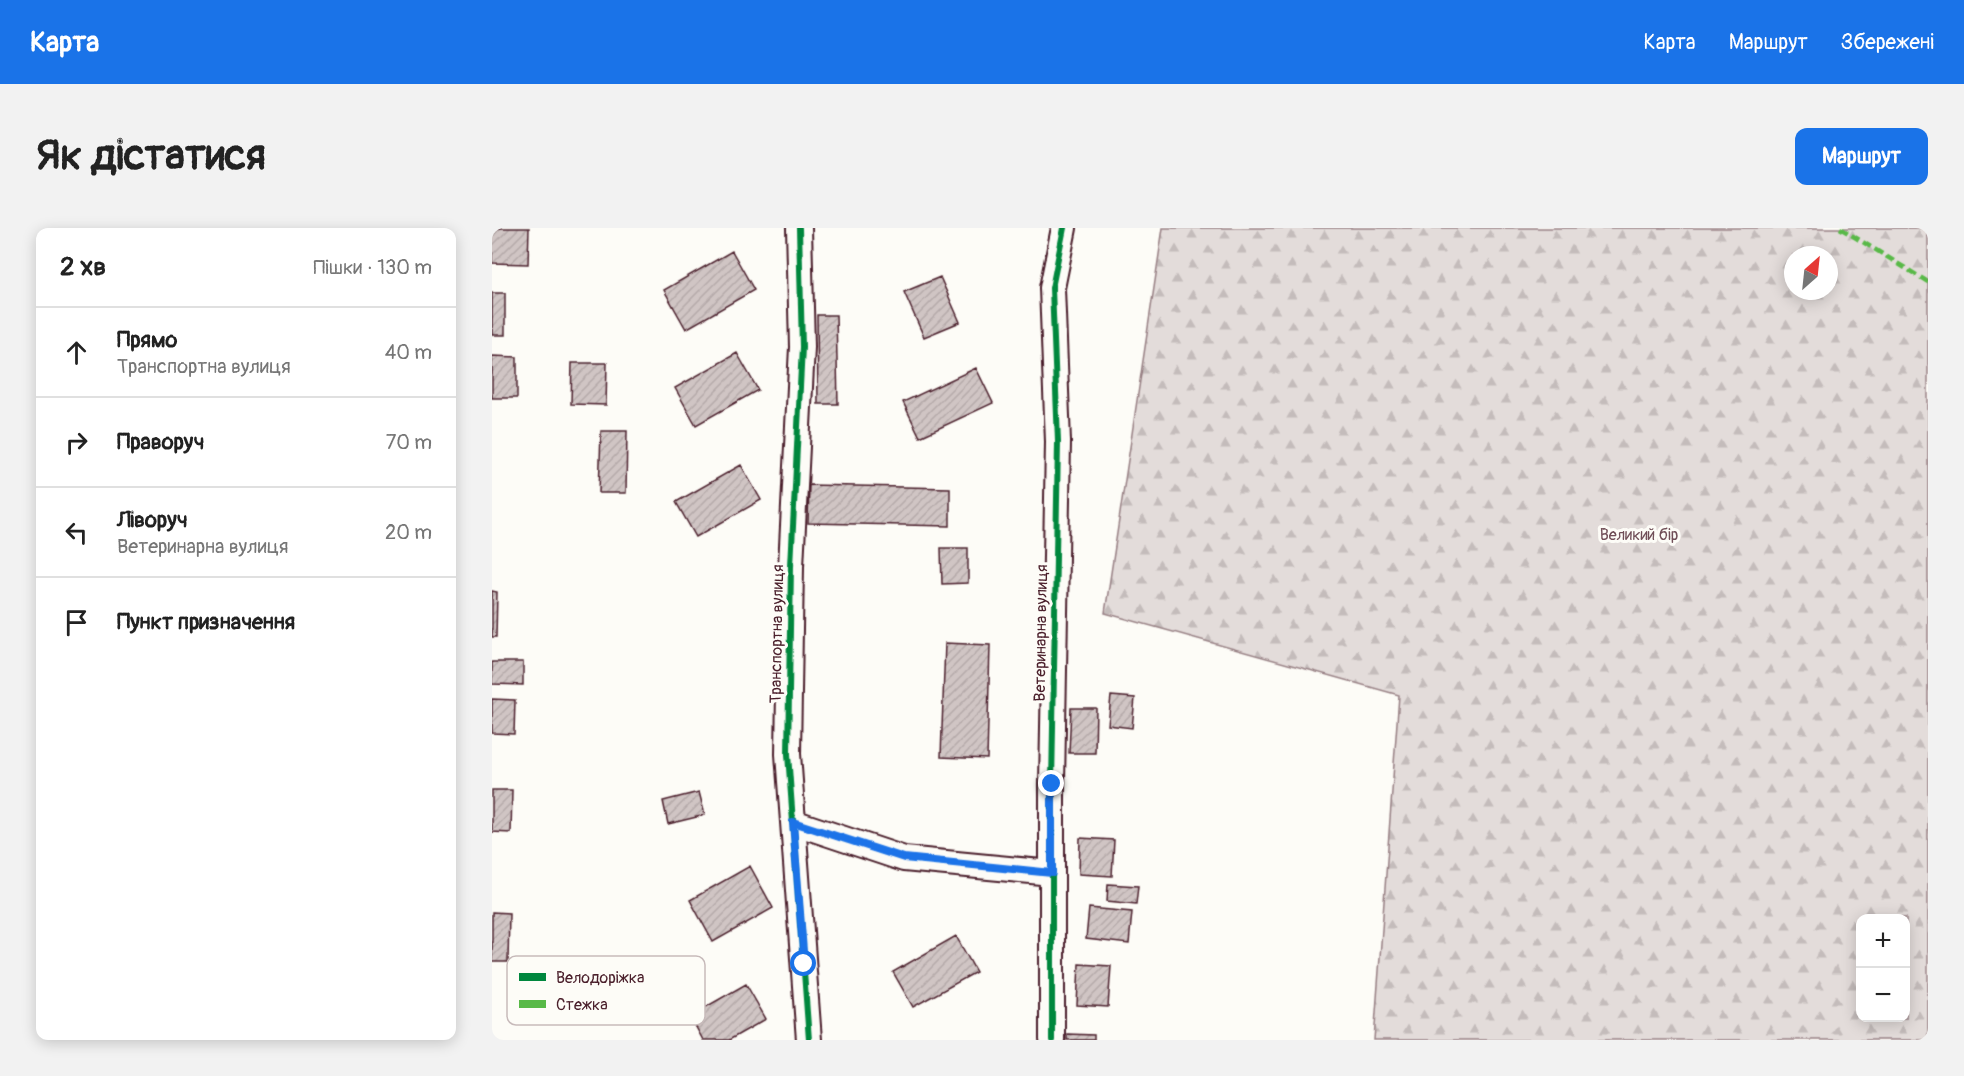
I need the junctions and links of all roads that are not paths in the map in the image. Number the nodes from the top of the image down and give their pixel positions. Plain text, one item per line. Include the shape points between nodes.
1 (799, 228) edge
2 (1064, 228) edge
3 (793, 822) junction
4 (1052, 873) junction
5 (809, 1040) edge
6 (1052, 1040) edge

1 - 3 street, Транспортна вулиця via 802,347 791,566 788,754
2 - 4 street, Ветеринарна вулиця via 1052,288 1058,442
3 - 4 street via 904,858
3 - 5 street, Транспортна вулиця
4 - 6 street, Ветеринарна вулиця

